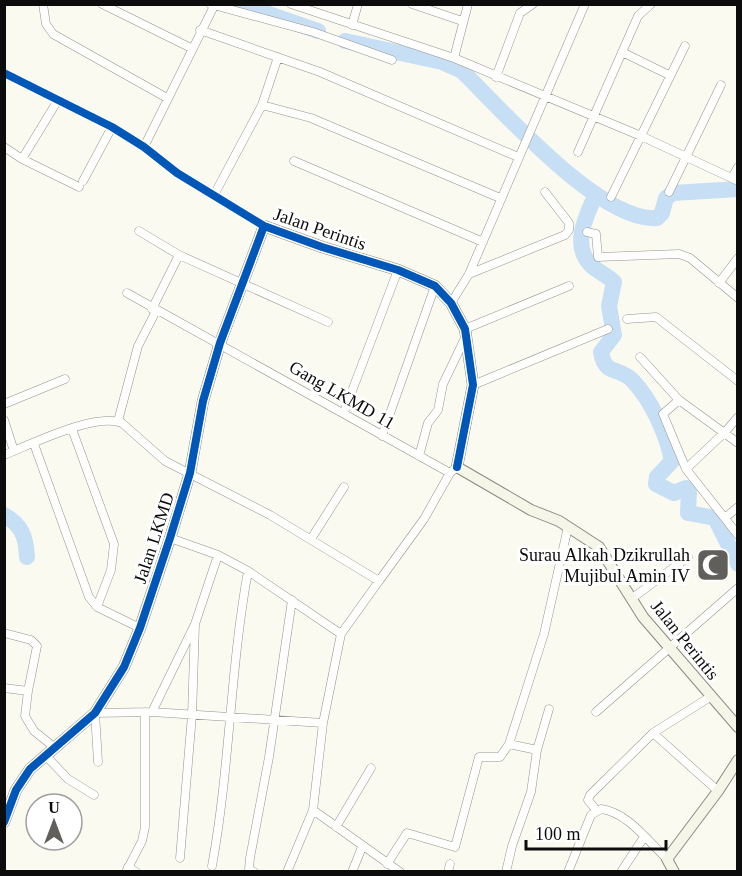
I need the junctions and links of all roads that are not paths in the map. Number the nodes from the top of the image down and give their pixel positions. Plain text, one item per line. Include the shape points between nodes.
1 (43, 4) edge
2 (102, 4) edge
3 (291, 4) edge
4 (358, 4) edge
5 (412, 4) edge
6 (468, 4) edge
7 (533, 4) edge
8 (585, 4) edge
9 (651, 4) edge
10 (213, 5) edge
11 (462, 21) junction
12 (352, 25) junction
13 (200, 30) junction
14 (685, 45) dead end
15 (191, 48) junction
16 (622, 52) junction
17 (278, 57) junction
18 (454, 58) junction
19 (392, 60) dead end
20 (4, 73) edge
21 (669, 75) junction
22 (496, 77) junction
23 (722, 86) dead end
24 (547, 97) junction
25 (167, 98) junction
26 (58, 100) junction
27 (262, 105) junction
28 (595, 117) junction
29 (112, 127) junction
30 (641, 136) junction
31 (4, 147) edge
32 (144, 147) junction
33 (578, 152) dead end
34 (685, 156) junction
35 (518, 157) junction
36 (22, 159) junction
37 (294, 161) dead end
38 (738, 167) edge
39 (735, 180) edge
40 (545, 192) dead end
41 (669, 192) dead end
42 (214, 195) junction
43 (611, 196) dead end
44 (500, 198) junction
45 (264, 226) junction
46 (139, 231) dead end
47 (587, 232) dead end
48 (483, 242) junction
49 (179, 255) junction
50 (738, 258) edge
51 (398, 270) junction
52 (469, 274) junction
53 (719, 283) junction
54 (242, 285) junction
55 (435, 286) junction
56 (569, 286) dead end
57 (127, 293) dead end
58 (738, 298) edge
59 (450, 303) junction
60 (154, 310) junction
61 (627, 319) dead end
62 (328, 322) dead end
63 (608, 329) dead end
64 (465, 333) junction
65 (220, 343) junction
66 (640, 357) dead end
67 (66, 379) dead end
68 (738, 381) edge
69 (472, 385) junction
70 (679, 400) junction
71 (4, 404) edge
72 (344, 412) junction
73 (738, 417) edge
74 (4, 420) edge
75 (118, 421) junction
76 (72, 429) junction
77 (725, 432) junction
78 (382, 435) junction
79 (738, 443) edge
80 (34, 444) junction
81 (14, 451) junction
82 (4, 455) edge
83 (419, 456) junction
84 (686, 469) junction
85 (454, 470) junction
86 (190, 473) junction
87 (344, 487) dead end
88 (738, 507) edge
89 (726, 518) junction
90 (568, 527) junction
91 (738, 535) edge
92 (170, 538) junction
93 (311, 539) junction
94 (218, 555) junction
95 (688, 557) dead end
96 (248, 571) junction
97 (378, 581) junction
98 (738, 588) edge
99 (631, 599) junction
100 (292, 600) junction
101 (98, 607) junction
102 (195, 624) junction
103 (140, 628) junction
104 (4, 633) edge
105 (341, 634) junction
106 (668, 649) junction
107 (4, 688) edge
108 (28, 691) junction
109 (710, 697) junction
110 (549, 709) dead end
111 (148, 712) junction
112 (596, 712) dead end
113 (95, 713) junction
114 (192, 715) junction
115 (232, 718) junction
116 (274, 720) junction
117 (323, 723) junction
118 (738, 727) edge
119 (652, 733) junction
120 (508, 744) junction
121 (54, 747) junction
122 (537, 750) junction
123 (45, 756) junction
124 (738, 760) edge
125 (98, 762) dead end
126 (371, 768) dead end
127 (718, 791) junction
128 (94, 795) dead end
129 (313, 810) junction
130 (596, 810) junction
131 (4, 822) edge
132 (336, 827) junction
133 (644, 837) junction
134 (362, 847) junction
135 (180, 858) dead end
136 (667, 859) junction
137 (387, 864) junction
138 (212, 866) dead end
139 (127, 869) edge
140 (136, 872) edge
141 (254, 872) edge
142 (287, 872) edge
143 (352, 872) edge
144 (400, 872) edge
145 (506, 872) edge
146 (568, 872) edge
147 (621, 872) edge
148 (674, 872) edge

1 - 25 street via 46,24 53,34
2 - 15 street
3 - 12 street
4 - 12 street
5 - 11 street
6 - 11 street
7 - 22 street via 520,13
8 - 24 street
9 - 16 street via 638,16
10 - 13 street
10 - 19 street via 303,29
11 - 18 street
12 - 18 street
13 - 15 street
13 - 17 street
14 - 21 street
15 - 25 street
16 - 21 street
16 - 28 street
17 - 27 street
17 - 35 street
18 - 22 street
20 - 26 street, Jalan Perintis
21 - 30 street
22 - 24 street
23 - 34 street
24 - 28 street
24 - 35 street
25 - 32 street
26 - 29 street, Jalan Perintis
26 - 36 street
27 - 42 street
27 - 44 street via 311,118
28 - 30 street
28 - 33 street
29 - 32 street, Jalan Perintis
29 - 36 street via 81,184
30 - 34 street
30 - 43 street
31 - 36 street
32 - 42 street, Jalan Perintis
34 - 39 street
34 - 41 street
35 - 44 street
37 - 48 street
38 - 39 street
40 - 52 street via 569,223 565,235
42 - 45 street, Jalan Perintis
44 - 48 street
45 - 51 street, Jalan Perintis
45 - 54 street, Jalan LKMD
46 - 49 street
47 - 53 street via 596,234 598,257 679,254 690,258
48 - 52 street
49 - 54 street
49 - 60 street
50 - 53 street
51 - 55 street, Jalan Perintis
51 - 72 street
52 - 59 street
53 - 58 street
54 - 62 street
54 - 65 street, Jalan LKMD
55 - 59 street, Jalan Perintis
55 - 78 street
56 - 64 street
57 - 60 street, Gang LKMD 11
59 - 64 street, Jalan Perintis
60 - 65 street, Gang LKMD 11
60 - 75 street via 138,346
61 - 68 street via 656,318
63 - 69 street
64 - 69 street, Jalan Perintis
64 - 83 street via 443,384 438,410 428,423
65 - 72 street, Gang LKMD 11
65 - 86 street, Jalan LKMD via 203,401
66 - 70 street
67 - 71 street
69 - 85 street, Jalan Perintis
70 - 77 street
70 - 84 street via 663,414
72 - 78 street, Gang LKMD 11
73 - 77 street
74 - 81 street
75 - 76 street via 105,419
75 - 86 street via 165,461
76 - 80 street
76 - 101 street via 114,544 111,570
77 - 79 street
77 - 84 street
78 - 83 street, Gang LKMD 11
80 - 81 street
80 - 101 street via 89,597
81 - 82 street
83 - 85 street, Gang LKMD 11
84 - 89 street
85 - 90 street, Jalan Perintis
85 - 97 street
86 - 92 street, Jalan LKMD
86 - 93 street
87 - 93 street
88 - 89 street
89 - 91 street
90 - 99 street, Jalan Perintis via 599,548
90 - 120 street via 544,634
92 - 94 street
92 - 103 street, Jalan LKMD
93 - 97 street
94 - 96 street
94 - 102 street
95 - 99 street
96 - 100 street
96 - 115 street via 237,637
97 - 105 street
98 - 106 street
99 - 106 street, Jalan Perintis
100 - 105 street
100 - 116 street
101 - 103 street
102 - 111 street
102 - 114 street
103 - 113 street, Jalan LKMD via 119,676
104 - 108 street via 31,640 37,646
105 - 117 street
106 - 109 street, Jalan Perintis
106 - 112 street
107 - 108 street
108 - 121 street via 25,716
109 - 118 street, Jalan Perintis
109 - 119 street
110 - 122 street
111 - 113 street
111 - 114 street
111 - 139 street via 144,827 142,841
113 - 121 street, Jalan LKMD
113 - 125 street
114 - 115 street
114 - 135 street
115 - 116 street
115 - 138 street
116 - 117 street
116 - 141 street via 250,858 249,869
117 - 129 street
119 - 127 street
119 - 130 street via 590,795 588,800
120 - 122 street
120 - 137 street via 500,757 479,757 454,847 407,833
121 - 123 street, Jalan LKMD
122 - 145 street via 531,792
123 - 128 street via 68,779
123 - 131 street, Jalan LKMD via 16,790
124 - 127 street
126 - 132 street
127 - 136 street
129 - 132 street
129 - 142 street
130 - 133 street via 619,815
130 - 146 street
132 - 134 street
133 - 136 street
133 - 147 street
134 - 137 street
134 - 143 street
136 - 148 street
137 - 144 street
139 - 140 street

